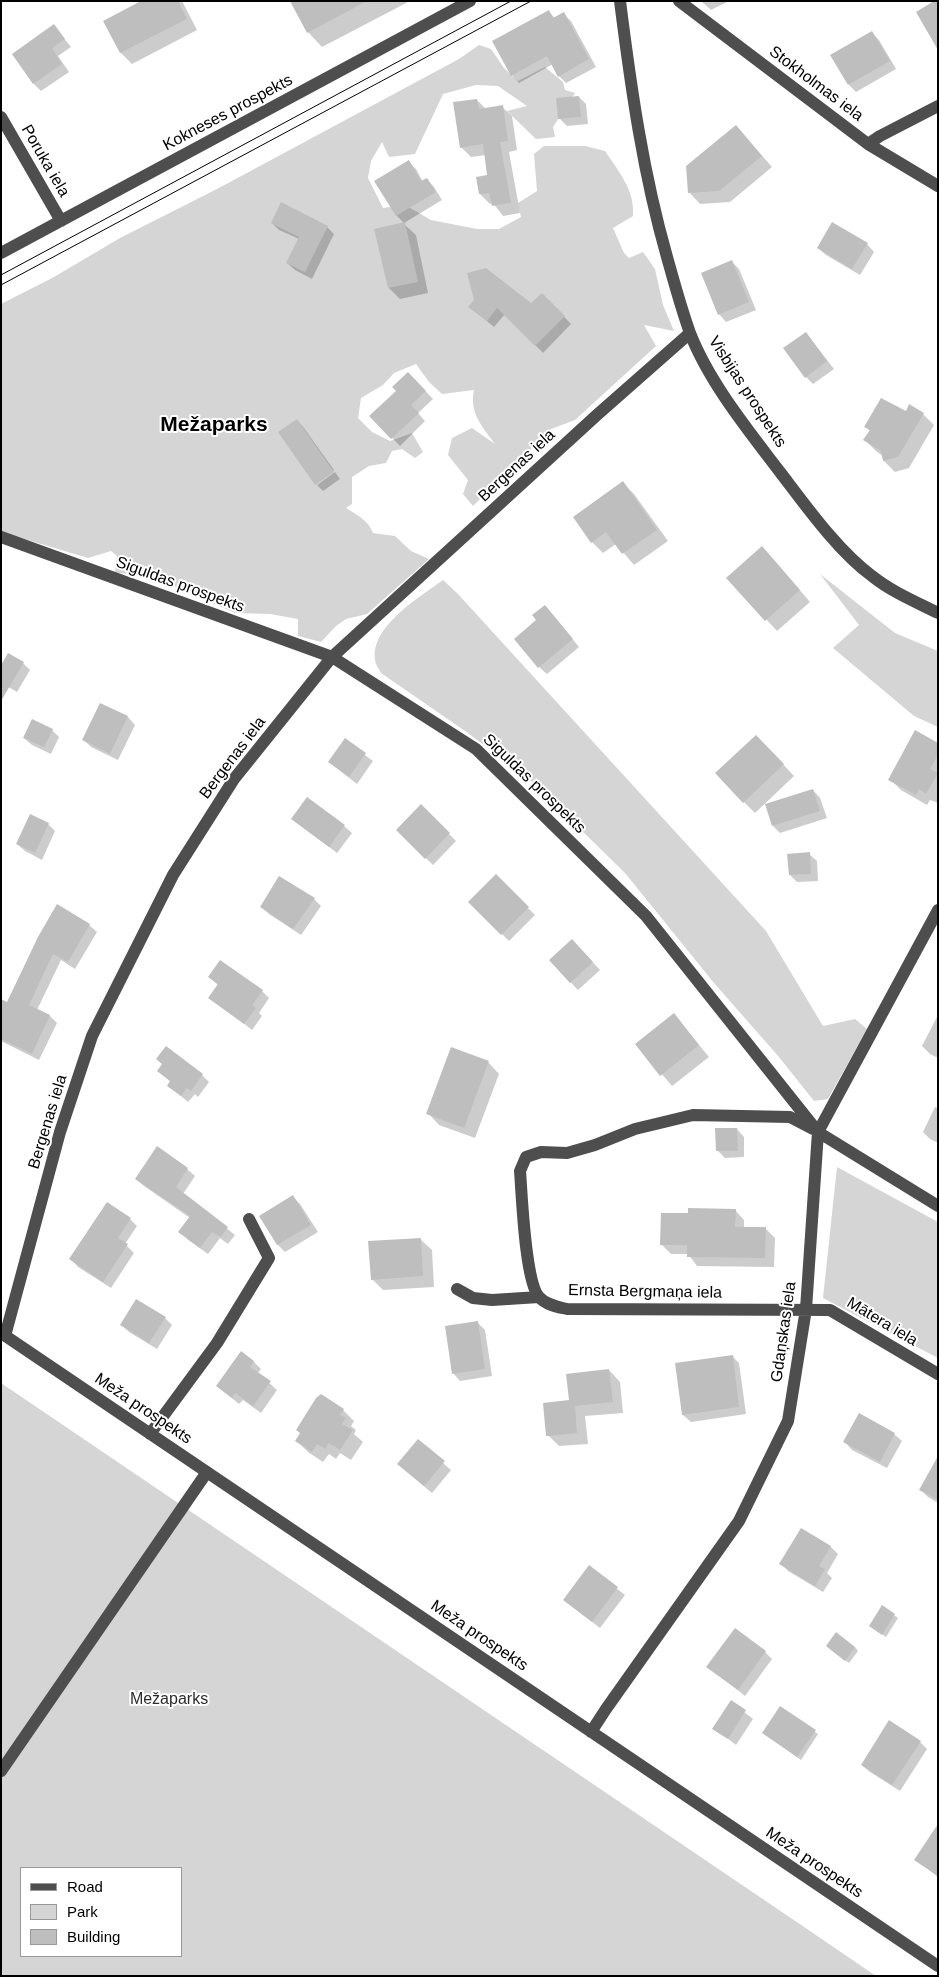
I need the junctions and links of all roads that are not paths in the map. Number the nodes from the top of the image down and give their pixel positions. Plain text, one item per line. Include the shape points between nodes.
1 (470, 1) edge
2 (620, 1) edge
3 (679, 1) edge
4 (938, 106) edge
5 (1, 116) edge
6 (868, 144) junction
7 (938, 186) edge
8 (60, 221) junction
9 (1, 253) edge
10 (690, 333) junction
11 (1, 537) edge
12 (938, 613) edge
13 (332, 657) junction
14 (938, 910) edge
15 (818, 1132) junction
16 (938, 1206) edge
17 (249, 1219) dead end
18 (456, 1289) dead end
19 (539, 1297) junction
20 (806, 1309) junction
21 (3, 1335) edge
22 (938, 1374) edge
23 (150, 1434) junction
24 (207, 1472) junction
25 (592, 1732) junction
26 (1, 1770) edge
27 (938, 1966) edge

1 - 8 street, Kokneses prospekts
2 - 10 street, Visbijas prospekts via 643,163
3 - 6 street, Stokholmas iela
4 - 6 street
5 - 8 street, Poruka iela
6 - 7 street, Stokholmas iela
8 - 9 street, Kokneses prospekts
10 - 12 street, Visbijas prospekts via 730,402 790,486 840,546 856,564 885,586
10 - 13 street, Bergenas iela
11 - 13 street, Siguldas prospekts
13 - 15 street, Siguldas prospekts via 476,749 646,916
13 - 21 street, Bergenas iela via 234,779 178,867 92,1036 60,1132
14 - 15 street, Gdaņskas iela
15 - 16 street, Siguldas prospekts
15 - 19 street via 790,1117 694,1115 634,1129 567,1153 541,1152 526,1157 520,1171 530,1278
15 - 20 street, Gdaņskas iela
17 - 23 street via 269,1258 217,1343
18 - 19 street via 473,1298 492,1300
19 - 20 street, Ernsta Bergmaņa iela via 551,1305 568,1309
20 - 22 street, Mātera iela via 830,1310
20 - 25 street, Gdaņskas iela via 788,1420 739,1521
21 - 23 street, Meža prospekts
23 - 24 street, Meža prospekts
24 - 25 street, Meža prospekts
24 - 26 street
25 - 27 street, Meža prospekts

